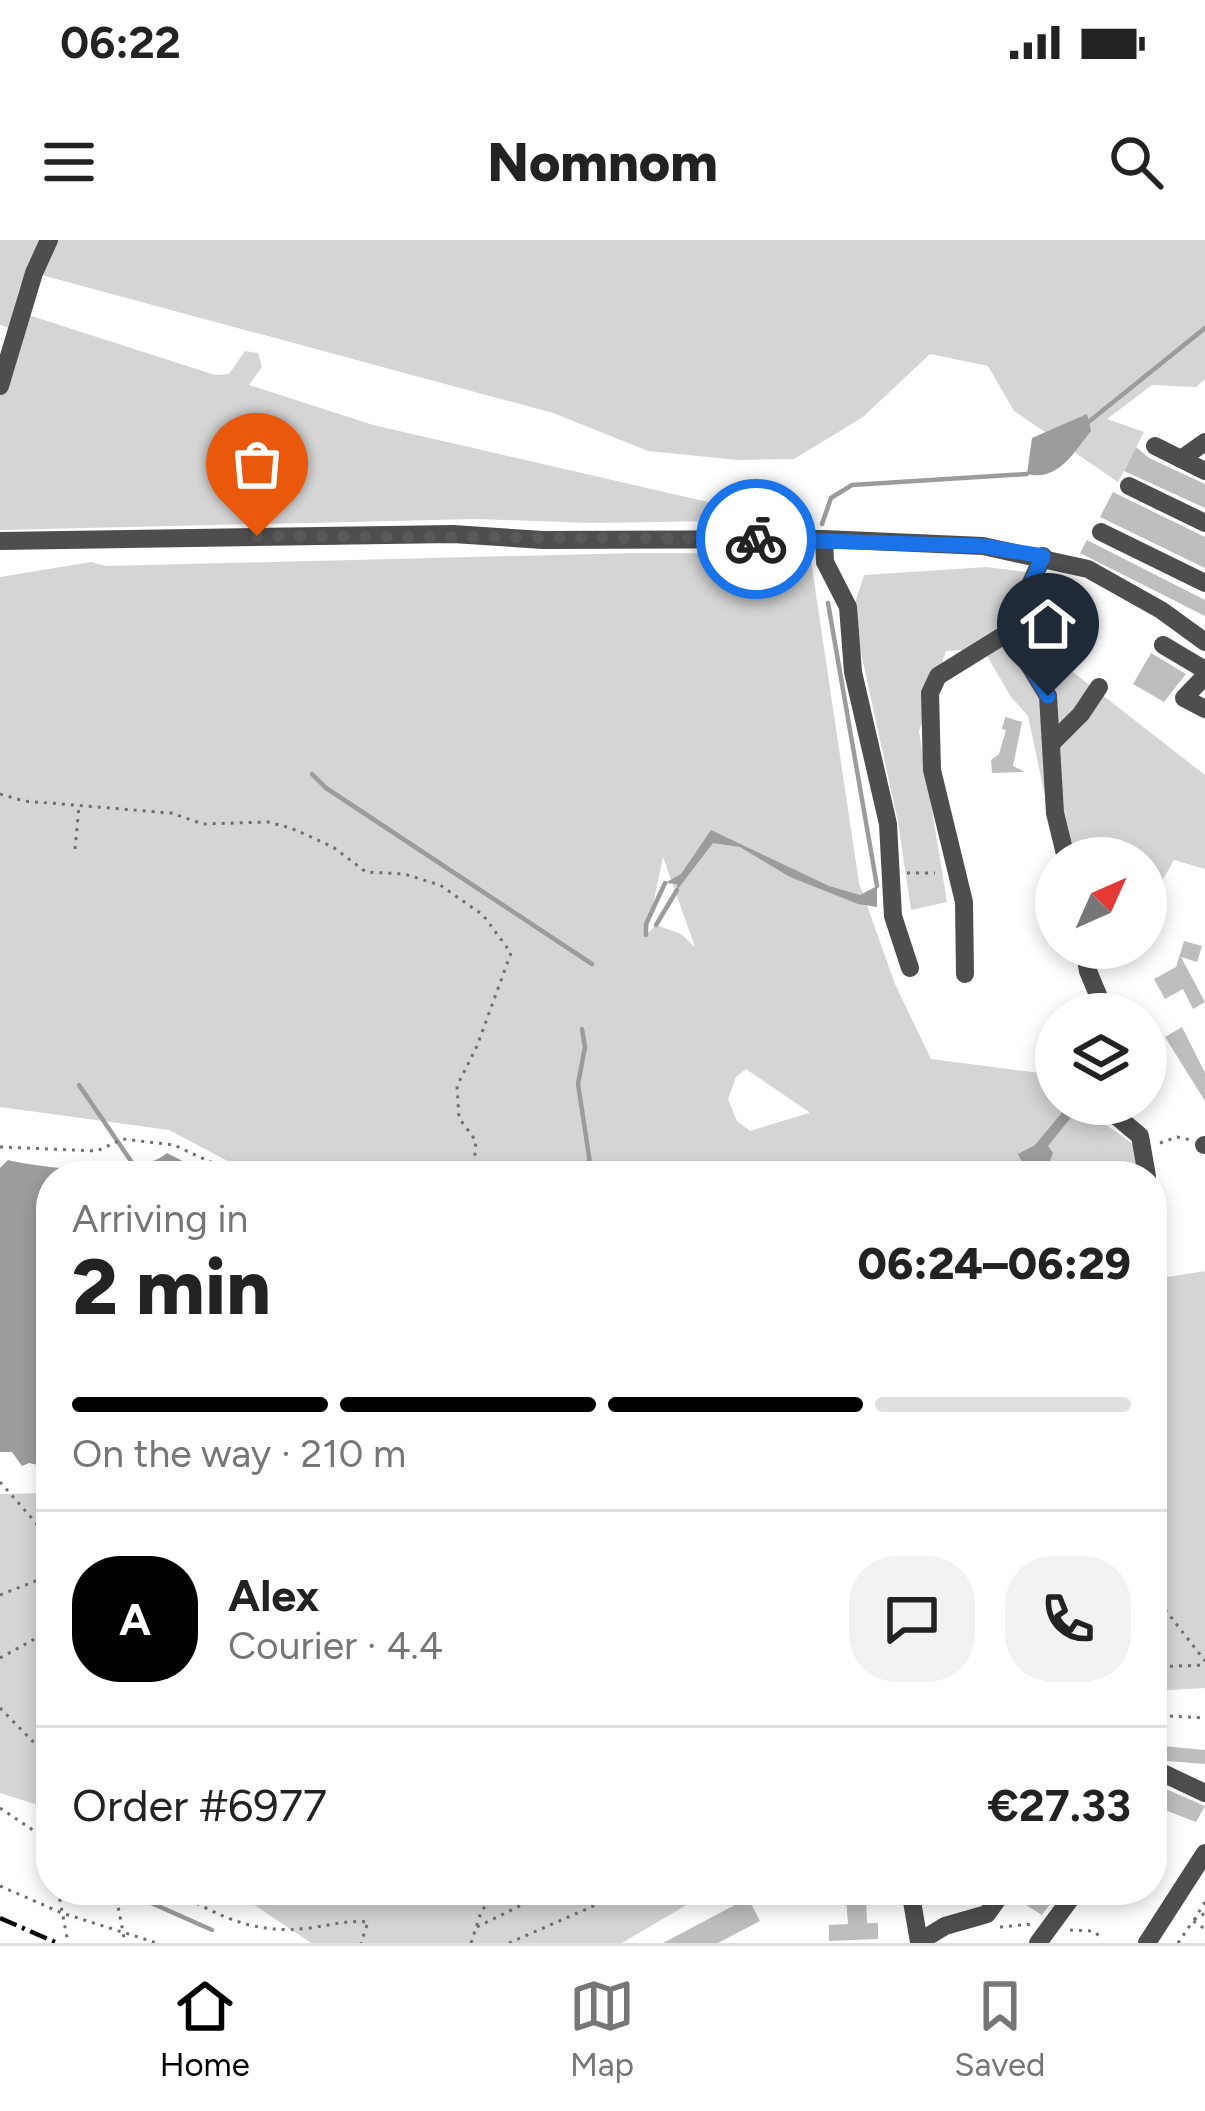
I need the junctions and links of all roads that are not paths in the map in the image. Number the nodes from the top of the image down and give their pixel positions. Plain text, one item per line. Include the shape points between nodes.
1 (49, 240) edge
2 (6, 347) edge
3 (0, 386) edge
4 (1205, 442) edge
5 (1156, 446) dead end
6 (1181, 459) junction
7 (1205, 471) edge
8 (1130, 486) dead end
9 (1205, 523) edge
10 (1101, 532) dead end
11 (824, 539) junction
12 (0, 542) edge
13 (1043, 556) junction
14 (1205, 583) edge
15 (1010, 632) junction
16 (1205, 643) edge
17 (1163, 645) dead end
18 (1204, 677) edge
19 (1099, 687) dead end
20 (1205, 709) edge
21 (1053, 742) junction
22 (1061, 837) edge
23 (957, 869) junction
24 (935, 873) road end
25 (910, 968) dead end
26 (964, 974) dead end
27 (1129, 1125) edge
28 (1145, 1161) edge
29 (1167, 1775) edge
30 (1205, 1793) edge
31 (1205, 1853) edge
32 (911, 1905) edge
33 (993, 1905) edge
34 (1067, 1905) edge
35 (915, 1943) edge
36 (1038, 1943) edge
37 (1147, 1943) edge

1 - 2 street
2 - 3 street
4 - 6 street
5 - 6 street
6 - 7 street
8 - 9 street
10 - 14 street
11 - 12 street via 431,534
11 - 13 street
11 - 25 street via 825,562 848,607 893,874 893,916
13 - 15 street
13 - 16 street via 1088,569
15 - 21 street via 1048,696
15 - 23 street via 938,676 930,693 932,770
17 - 18 street
18 - 20 street via 1184,698
19 - 21 street
21 - 22 street
23 - 24 street
23 - 26 street
27 - 28 street
29 - 30 street
31 - 37 street
32 - 35 street
33 - 35 street
34 - 36 street

